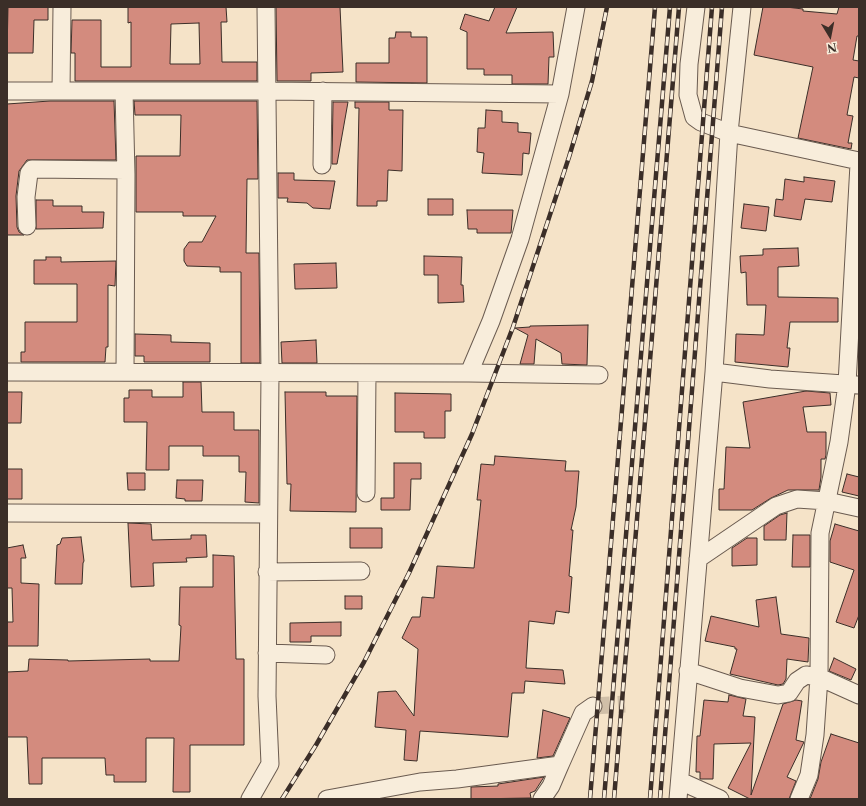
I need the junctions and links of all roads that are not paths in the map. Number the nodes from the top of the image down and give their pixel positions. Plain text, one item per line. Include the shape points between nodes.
1 (62, 7) edge
2 (266, 7) edge
3 (576, 7) edge
4 (696, 7) edge
5 (742, 7) edge
6 (7, 91) edge
7 (61, 91) junction
8 (124, 91) junction
9 (267, 91) junction
10 (323, 91) junction
11 (560, 94) junction
12 (729, 133) junction
13 (859, 161) edge
14 (859, 164) edge
15 (322, 165) dead end
16 (125, 170) junction
17 (27, 226) dead end
18 (7, 372) edge
19 (125, 372) junction
20 (714, 372) junction
21 (270, 373) junction
22 (367, 373) junction
23 (469, 373) junction
24 (599, 375) dead end
25 (853, 384) edge
26 (366, 493) dead end
27 (827, 501) junction
28 (859, 508) edge
29 (7, 513) edge
30 (267, 514) junction
31 (698, 559) junction
32 (361, 571) dead end
33 (267, 572) junction
34 (267, 653) junction
35 (326, 655) dead end
36 (688, 671) junction
37 (819, 677) junction
38 (859, 695) edge
39 (593, 706) tunnel mouth
40 (560, 765) junction
41 (680, 781) junction
42 (389, 794) edge
43 (250, 799) edge
44 (327, 799) edge
45 (542, 799) edge
46 (678, 799) edge
47 (720, 799) edge
48 (799, 799) edge

1 - 7 street
2 - 9 street
3 - 11 street
4 - 12 street via 689,64 690,106 694,117 701,122
5 - 12 street
6 - 7 street
7 - 8 street
8 - 9 street
8 - 16 street
9 - 10 street
9 - 21 street
10 - 11 street
10 - 15 street
11 - 23 street via 520,238 492,321
12 - 13 street
12 - 20 street
14 - 25 street
16 - 17 street via 32,169 29,173 26,197
16 - 19 street
18 - 19 street
19 - 21 street
20 - 25 street via 770,379
20 - 31 street
21 - 22 street
21 - 30 street
22 - 23 street
22 - 26 street
23 - 24 street
25 - 27 street via 838,442
27 - 28 street
27 - 31 street via 797,499 776,506
27 - 37 street via 820,533
29 - 30 street
30 - 33 street
31 - 36 street
32 - 33 street
33 - 34 street
34 - 35 street
34 - 43 street via 266,696 270,764
36 - 37 street via 740,688 778,695 789,693 797,682 806,676
36 - 41 street
37 - 38 street
37 - 48 street via 809,775
39 - 40 street via 582,713
40 - 42 street via 420,782
40 - 45 street
41 - 46 street
41 - 47 street
42 - 44 street via 358,792

